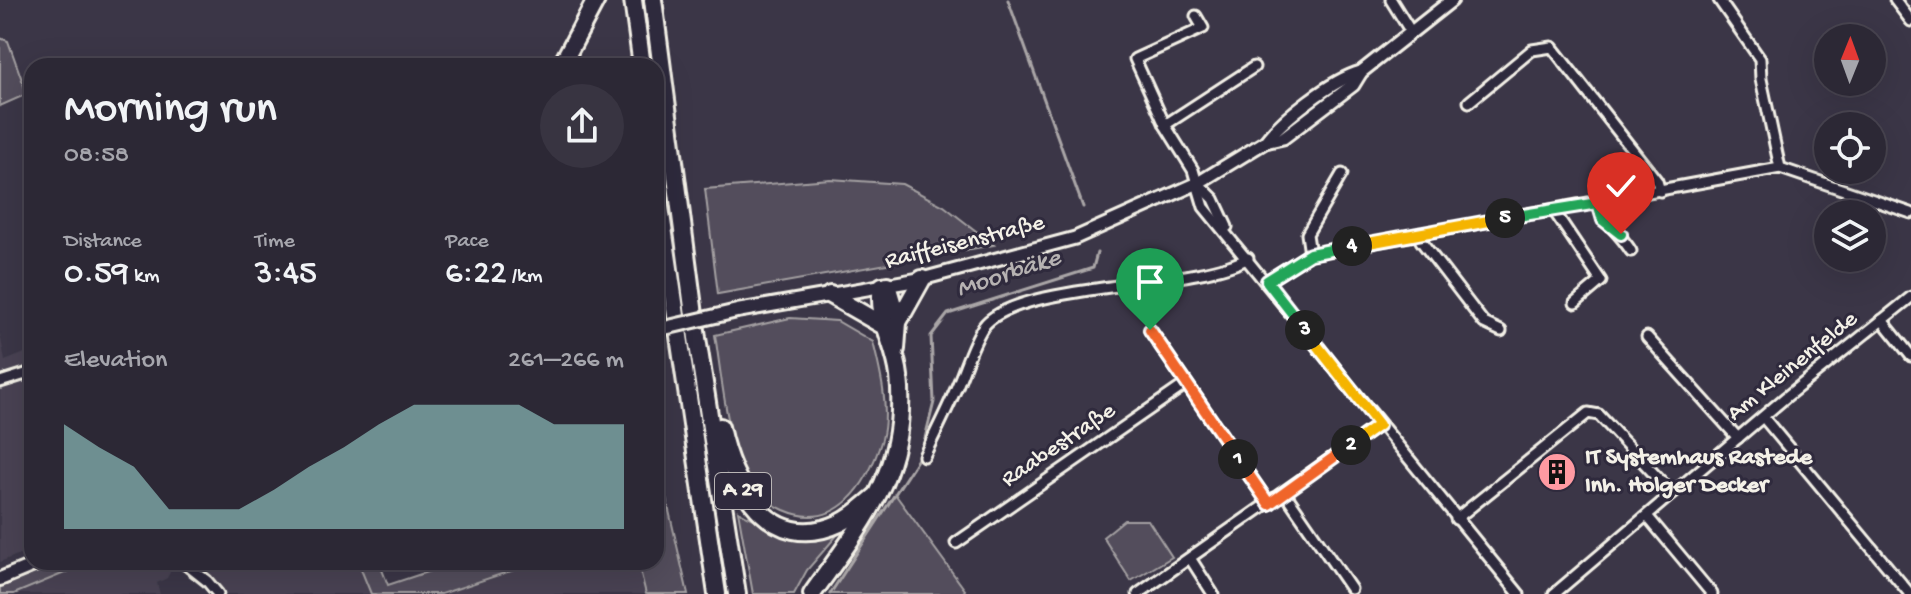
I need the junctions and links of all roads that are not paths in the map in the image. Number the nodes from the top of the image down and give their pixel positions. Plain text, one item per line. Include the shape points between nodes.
1 (596, 0) edge
2 (633, 0) edge
3 (653, 0) edge
4 (1391, 0) edge
5 (1452, 0) edge
6 (1719, 0) edge
7 (1895, 0) edge
8 (1196, 16) dead end
9 (1911, 21) edge
10 (1411, 32) junction
11 (565, 58) edge
12 (641, 58) edge
13 (661, 58) edge
14 (1254, 67) dead end
15 (664, 84) edge
16 (1469, 102) dead end
17 (1165, 125) junction
18 (1780, 168) junction
19 (1342, 174) dead end
20 (1198, 183) junction
21 (1660, 191) junction
22 (1598, 203) junction
23 (1554, 211) junction
24 (1911, 213) edge
25 (1420, 234) junction
26 (664, 241) edge
27 (1631, 251) dead end
28 (1310, 254) junction
29 (1248, 258) junction
30 (922, 279) junction
31 (1267, 281) junction
32 (884, 286) junction
33 (830, 295) junction
34 (1911, 297) edge
35 (664, 303) edge
36 (1575, 303) dead end
37 (1882, 320) junction
38 (891, 324) junction
39 (664, 328) edge
40 (1150, 330) dead end
41 (1501, 331) dead end
42 (1647, 337) dead end
43 (697, 338) junction
44 (677, 340) junction
45 (1911, 356) edge
46 (24, 374) edge
47 (0, 382) edge
48 (1186, 384) junction
49 (1763, 417) junction
50 (1379, 425) junction
51 (1738, 438) junction
52 (924, 456) dead end
53 (880, 493) junction
54 (1285, 493) junction
55 (1672, 493) junction
56 (1269, 504) junction
57 (1647, 516) junction
58 (1456, 519) junction
59 (956, 543) dead end
60 (1190, 558) junction
61 (24, 569) edge
62 (193, 570) edge
63 (0, 579) edge
64 (1351, 589) dead end
65 (218, 594) edge
66 (717, 594) edge
67 (737, 594) edge
68 (812, 594) edge
69 (1138, 594) edge
70 (1213, 594) edge
71 (1519, 594) edge
72 (1554, 594) edge
73 (1712, 594) edge
74 (1910, 594) edge

1 - 11 highway
2 - 12 highway
3 - 13 highway, A 29
4 - 10 street
5 - 10 street, Raiffeisenstraße
6 - 18 street via 1760,59
7 - 9 street
8 - 17 street via 1203,28 1135,59
10 - 20 street, Raiffeisenstraße via 1283,138 1265,142
14 - 17 street
15 - 43 highway, A 29
16 - 21 street via 1532,50 1552,47
17 - 20 street
18 - 21 street
18 - 24 street
19 - 28 street via 1307,234
20 - 29 street via 1204,207
20 - 30 street, Raiffeisenstraße via 1075,238
21 - 22 street
22 - 23 street
22 - 27 street via 1603,220
23 - 25 street
23 - 36 street via 1601,281
25 - 28 street
25 - 41 street via 1484,323
26 - 44 highway, A 29
28 - 31 street
29 - 31 street
29 - 52 street via 1182,276 1061,295 985,324
30 - 32 main road, Raiffeisenstraße
30 - 38 highway
31 - 50 street
32 - 33 main road, Raiffeisenstraße
32 - 38 highway
33 - 38 highway
33 - 39 main road, Raiffeisenstraße, bridge
34 - 37 street, Am Kleinenfelde
35 - 44 highway, A 29
37 - 45 street
37 - 49 street, Am Kleinenfelde
38 - 53 highway via 901,421
40 - 48 street
42 - 51 street
43 - 53 highway, A 29 via 709,359 720,430 734,476 764,516 791,528 822,528 839,523
43 - 67 highway, A 29
44 - 66 highway, A 29
46 - 47 street
48 - 56 street
48 - 59 street, Raabestraße
49 - 51 street, Am Kleinenfelde
49 - 74 street
50 - 54 street
50 - 58 street
51 - 55 street, Am Kleinenfelde
53 - 68 highway
54 - 56 street
54 - 64 street
55 - 57 street, Am Kleinenfelde
55 - 58 street via 1599,415 1588,413
56 - 60 street
57 - 72 street, Am Kleinenfelde
57 - 73 street
58 - 71 street
60 - 69 street
60 - 70 street
61 - 63 main road
62 - 65 street

